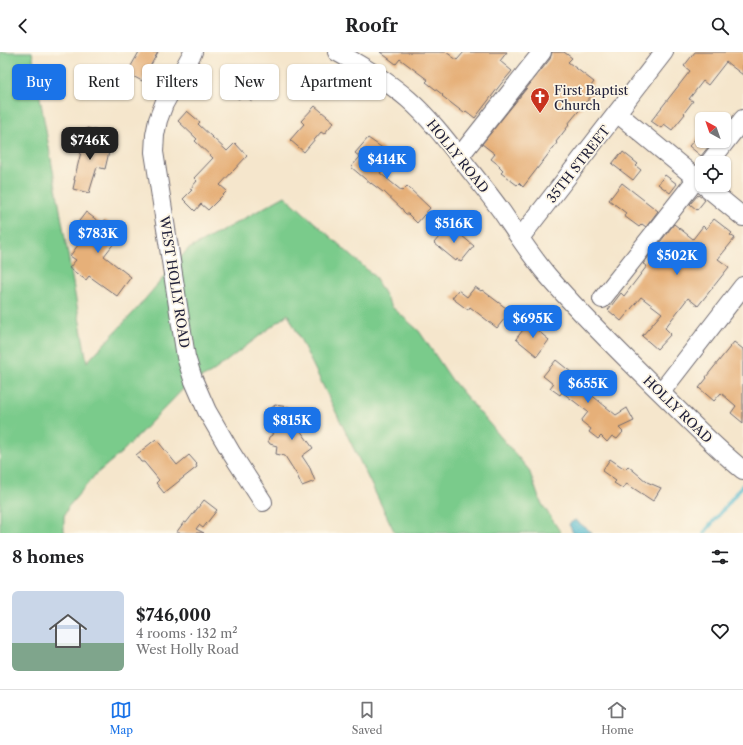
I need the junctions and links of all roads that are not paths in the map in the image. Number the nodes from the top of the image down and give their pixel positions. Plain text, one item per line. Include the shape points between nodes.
1 (193, 52) edge
2 (337, 52) edge
3 (542, 52) edge
4 (664, 52) edge
5 (617, 113) junction
6 (743, 119) edge
7 (714, 156) edge
8 (460, 157) junction
9 (695, 175) edge
10 (695, 187) edge
11 (715, 192) edge
12 (743, 217) edge
13 (520, 238) junction
14 (743, 286) edge
15 (602, 299) dead end
16 (661, 392) junction
17 (741, 465) edge
18 (263, 502) dead end

1 - 18 street, WEST HOLLY ROAD via 164,104 155,134 154,152 186,357 207,411
2 - 8 street, HOLLY ROAD via 362,65 408,99
3 - 8 street
4 - 5 street, 35TH STREET
5 - 9 street
5 - 13 street, 35TH STREET
6 - 7 street
8 - 13 street, HOLLY ROAD
10 - 15 street
11 - 12 street
13 - 16 street, HOLLY ROAD via 547,276
14 - 16 street
16 - 17 street, HOLLY ROAD via 721,450

